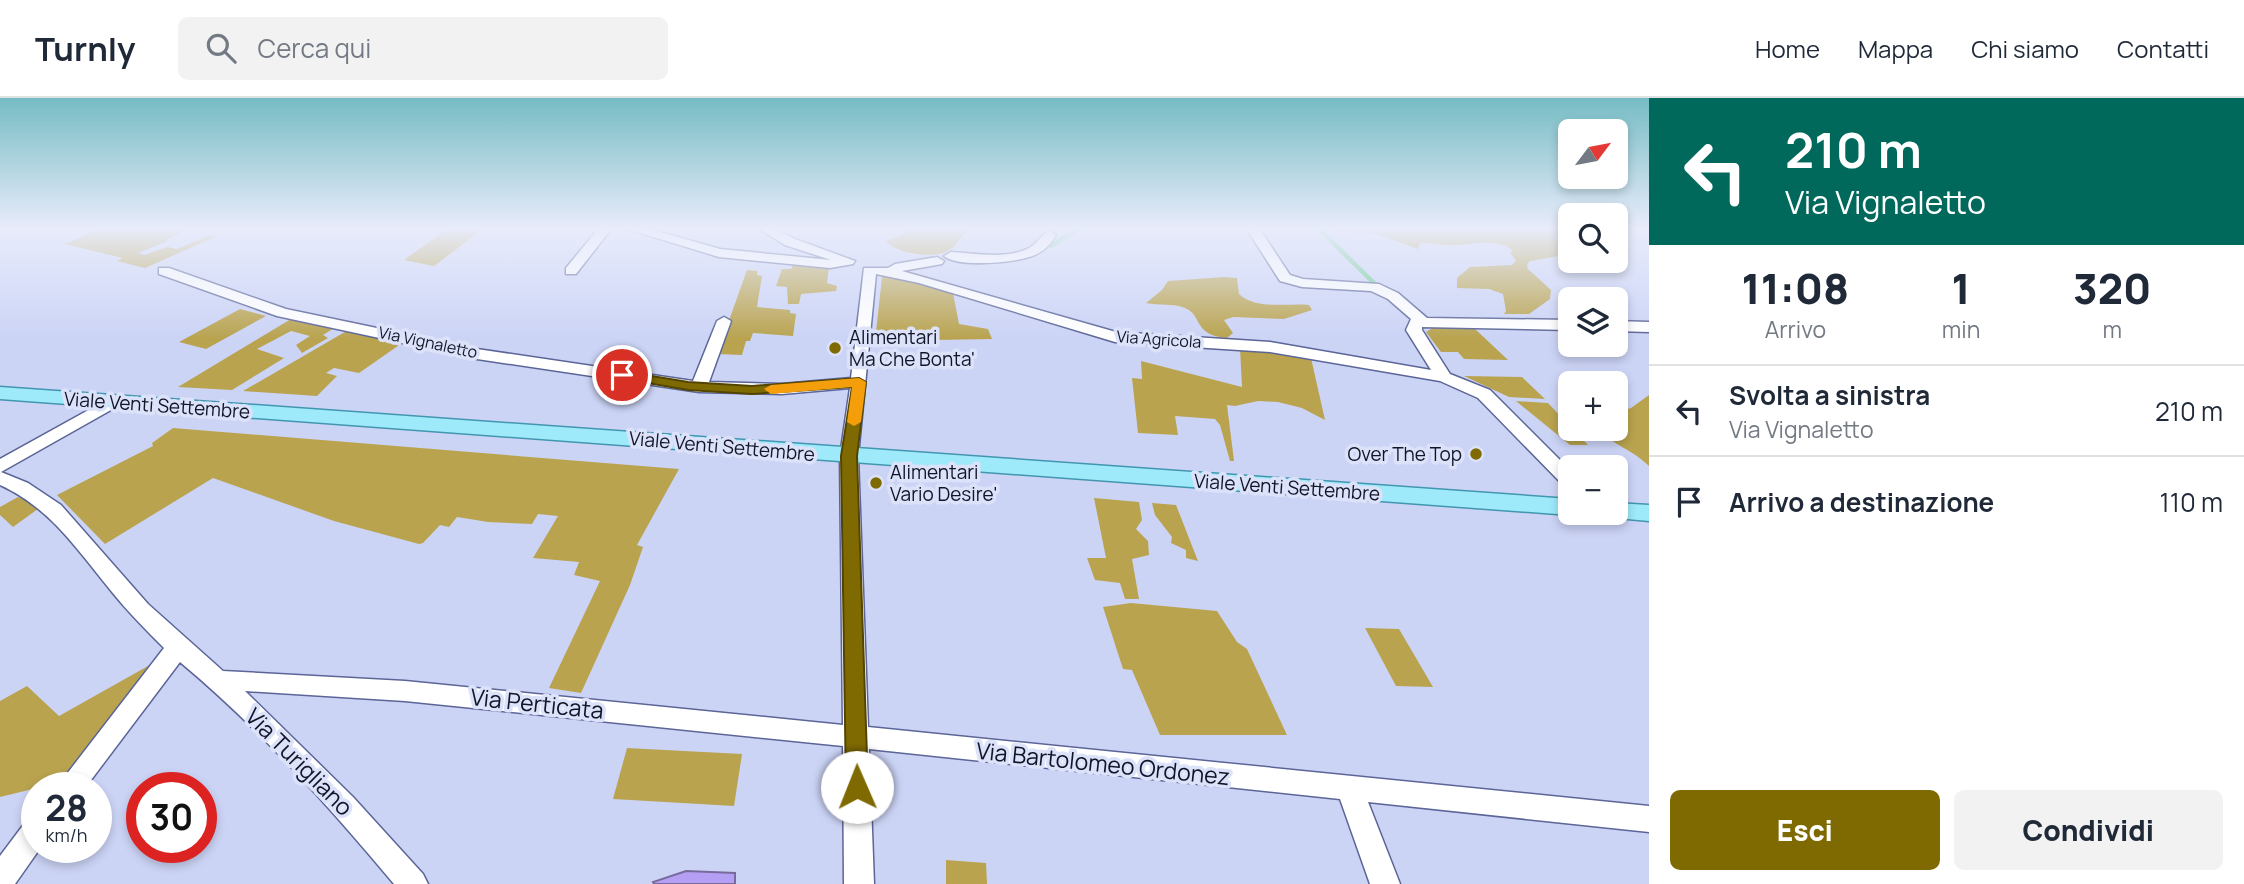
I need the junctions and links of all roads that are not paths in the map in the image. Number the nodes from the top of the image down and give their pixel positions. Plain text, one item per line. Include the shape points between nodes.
1 (576, 265) edge
2 (859, 265) edge
3 (905, 265) edge
4 (1275, 265) edge
5 (874, 270) junction
6 (164, 271) dead end
7 (571, 271) dead end
8 (724, 321) dead end
9 (1419, 324) junction
10 (1558, 325) edge
11 (1628, 326) edge
12 (1649, 327) edge
13 (1444, 377) junction
14 (859, 382) junction
15 (699, 387) junction
16 (0, 393) edge
17 (112, 402) junction
18 (849, 456) junction
19 (0, 467) edge
20 (1558, 469) edge
21 (0, 478) edge
22 (1558, 506) edge
23 (1628, 512) edge
24 (1649, 513) edge
25 (178, 647) junction
26 (217, 680) junction
27 (856, 737) junction
28 (81, 772) edge
29 (1350, 789) junction
30 (1649, 819) edge
31 (21, 851) edge
32 (0, 880) edge
33 (413, 884) edge
34 (859, 884) edge
35 (1385, 884) edge

1 - 7 street
2 - 5 street, Via Agricola
3 - 5 street
4 - 9 street via 1284,278 1302,283 1374,288 1393,296
5 - 13 street, Via Agricola via 1115,337 1270,347
5 - 14 street
6 - 15 street, Via Vignaletto via 287,314 477,354
8 - 15 street
9 - 10 street
9 - 13 street via 1414,333
11 - 12 street
13 - 20 street, Via Agricola via 1484,394
14 - 15 street, Via Vignaletto via 762,390
14 - 18 street
16 - 17 main road, Viale Venti Settembre
17 - 18 main road, Viale Venti Settembre
17 - 19 street
18 - 22 main road, Viale Venti Settembre
18 - 27 street
21 - 25 street, Via Turigliano via 54,507 119,586
23 - 24 main road
25 - 26 street, Via Turigliano
25 - 28 street
26 - 27 street, Via Perticata via 405,691
26 - 33 street, Via Turigliano via 358,820
27 - 29 street, Via Bartolomeo Ordonez
27 - 34 street
29 - 30 street, Via Bartolomeo Ordonez
29 - 35 street
31 - 32 street

